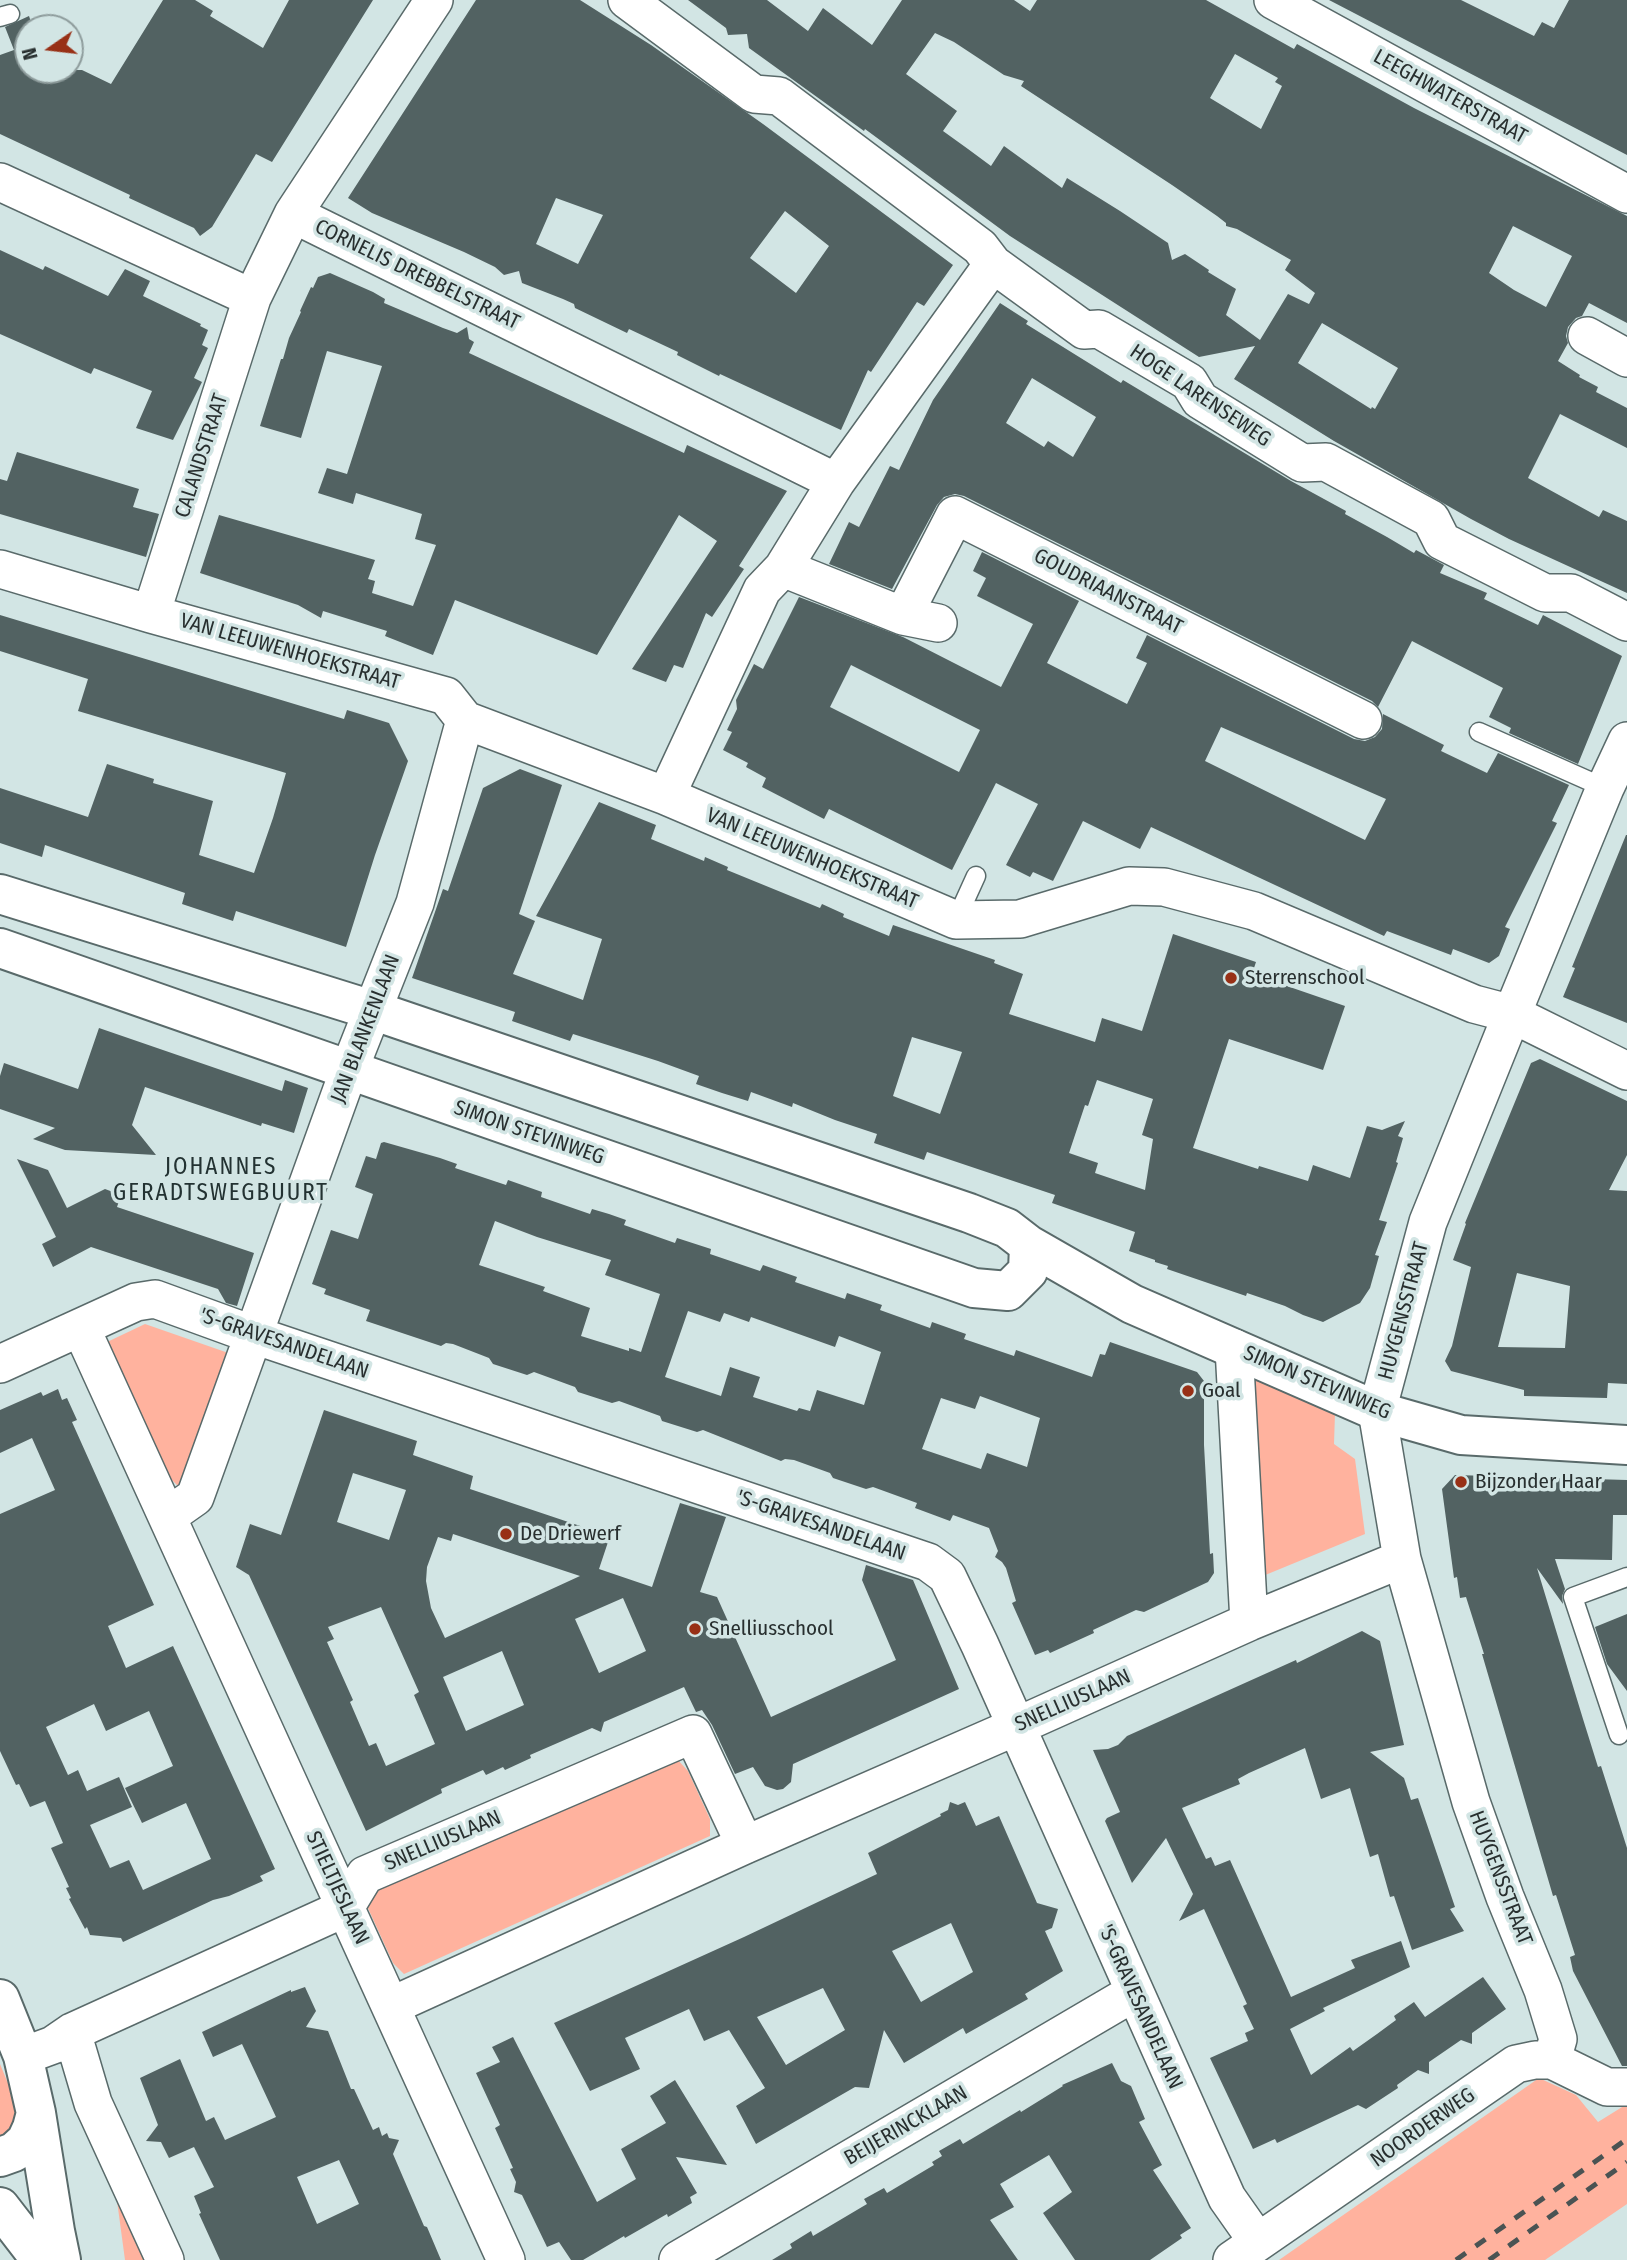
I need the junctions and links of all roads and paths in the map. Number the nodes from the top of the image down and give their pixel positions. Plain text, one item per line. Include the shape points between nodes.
1 (434, 0) edge
2 (627, 0) edge
3 (1273, 0) edge
4 (0, 182) edge
5 (1627, 194) edge
6 (293, 214) junction
7 (993, 264) junction
8 (252, 298) junction
9 (1587, 336) dead end
10 (1627, 358) edge
11 (836, 482) junction
12 (783, 568) junction
13 (0, 569) edge
14 (151, 614) junction
15 (1627, 622) edge
16 (465, 720) junction
17 (1363, 720) dead end
18 (1479, 732) dead end
19 (1627, 741) edge
20 (1605, 788) junction
21 (666, 796) junction
22 (976, 876) dead end
23 (0, 894) edge
24 (956, 920) junction
25 (0, 948) edge
26 (372, 1010) junction
27 (1512, 1014) junction
28 (349, 1070) junction
29 (1627, 1071) edge
30 (1029, 1245) junction
31 (81, 1328) junction
32 (254, 1335) junction
33 (1234, 1348) junction
34 (0, 1364) edge
35 (1377, 1411) junction
36 (1627, 1445) edge
37 (168, 1516) junction
38 (1402, 1559) junction
39 (1627, 1577) edge
40 (1249, 1622) junction
41 (1015, 1727) junction
42 (1619, 1735) dead end
43 (745, 1845) junction
44 (345, 1908) junction
45 (1133, 1993) junction
46 (391, 2006) junction
47 (8, 2025) edge
48 (72, 2032) junction
49 (1552, 2060) junction
50 (1627, 2087) edge
51 (36, 2113) junction
52 (0, 2157) edge
53 (0, 2207) edge
54 (1245, 2251) edge
55 (41, 2260) edge
56 (61, 2260) edge
57 (165, 2260) edge
58 (506, 2260) edge
59 (678, 2260) edge

1 - 6 street
2 - 7 street, HOGE LARENSEWEG via 754,94 779,96 981,247
3 - 5 street, LEEGHWATERSTRAAT
4 - 8 street
6 - 8 street, CORNELIS DREBBELSTRAAT
6 - 11 street, CORNELIS DREBBELSTRAAT
7 - 11 street
7 - 15 street, HOGE LARENSEWEG via 1084,330 1099,329 1188,382 1200,400 1302,463 1326,463 1431,519 1442,541 1545,593 1572,593
8 - 14 street, CALANDSTRAAT
9 - 10 street
11 - 12 street
12 - 17 street, GOUDRIAANSTRAAT via 921,619 955,515
12 - 21 street via 762,590
13 - 14 street, VAN LEEUWENHOEKSTRAAT
14 - 16 street, VAN LEEUWENHOEKSTRAAT via 446,696
16 - 21 street, VAN LEEUWENHOEKSTRAAT
16 - 26 street, JAN BLANKENLAAN via 415,903
18 - 20 lane
19 - 20 street, HUYGENSSTRAAT
20 - 27 street, HUYGENSSTRAAT
21 - 24 street, VAN LEEUWENHOEKSTRAAT
22 - 24 lane
23 - 26 street, SIMON STEVINWEG
24 - 27 street, VAN LEEUWENHOEKSTRAAT via 1020,919 1129,886 1164,887 1254,911 1474,1004
25 - 28 street, SIMON STEVINWEG
26 - 28 street, JAN BLANKENLAAN
26 - 30 street, SIMON STEVINWEG via 969,1213 1007,1228
27 - 29 street, VAN LEEUWENHOEKSTRAAT
27 - 35 street, HUYGENSSTRAAT via 1428,1222
28 - 30 street, SIMON STEVINWEG via 974,1288 1008,1291 1028,1271
28 - 32 street, JAN BLANKENLAAN
30 - 33 street, SIMON STEVINWEG via 1132,1304
31 - 32 street, 'S-GRAVESANDELAAN via 136,1302 155,1299
31 - 34 street, 'S-GRAVESANDELAAN
31 - 37 street, STIELTJESLAAN
32 - 37 street via 195,1497
32 - 41 street, 'S-GRAVESANDELAAN via 928,1562 947,1576
33 - 35 street, SIMON STEVINWEG
33 - 40 street
35 - 36 street, SIMON STEVINWEG via 1461,1435
35 - 38 street, HUYGENSSTRAAT
37 - 44 street, STIELTJESLAAN
38 - 40 street, SNELLIUSLAAN
38 - 49 street, HUYGENSSTRAAT via 1471,1802 1558,2039
39 - 42 lane via 1573,1597
40 - 41 street, SNELLIUSLAAN
41 - 43 street, SNELLIUSLAAN
41 - 45 street, 'S-GRAVESANDELAAN
43 - 44 street, SNELLIUSLAAN via 694,1734 365,1875
43 - 46 street, SNELLIUSLAAN
44 - 46 street, STIELTJESLAAN
44 - 48 street
45 - 54 street, 'S-GRAVESANDELAAN via 1227,2198
45 - 59 street, BEIJERINCKLAAN
46 - 58 street, STIELTJESLAAN
47 - 48 street via 52,2045
47 - 51 street
48 - 57 street via 93,2103
49 - 50 street via 1607,2087
49 - 54 street, NOORDERWEG via 1516,2064
51 - 52 street via 26,2141
51 - 56 street
53 - 55 street

